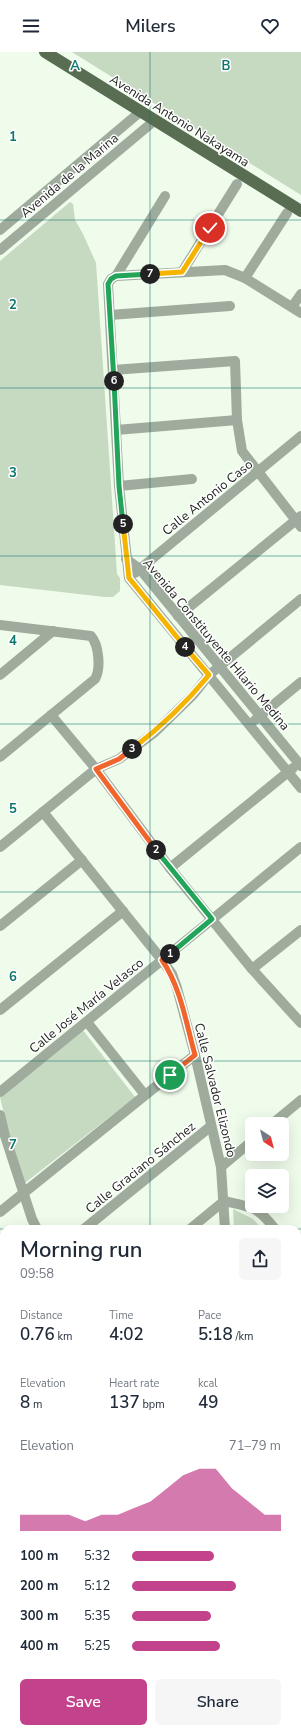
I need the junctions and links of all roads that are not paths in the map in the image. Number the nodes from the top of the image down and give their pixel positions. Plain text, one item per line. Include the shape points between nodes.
1 (45, 52) edge
2 (140, 112) junction
3 (154, 121) junction
4 (238, 184) dead end
5 (165, 196) dead end
6 (301, 211) edge
7 (286, 213) dead end
8 (0, 230) edge
9 (0, 250) edge
10 (182, 272) junction
11 (116, 276) junction
12 (245, 278) junction
13 (301, 294) edge
14 (230, 306) dead end
15 (297, 310) edge
16 (110, 315) junction
17 (113, 370) junction
18 (237, 420) junction
19 (116, 430) junction
20 (301, 436) edge
21 (258, 471) junction
22 (192, 479) dead end
23 (119, 486) junction
24 (299, 521) edge
25 (126, 559) junction
26 (140, 569) junction
27 (129, 578) junction
28 (301, 599) edge
29 (178, 616) junction
30 (0, 624) edge
31 (53, 631) junction
32 (219, 666) junction
33 (0, 675) edge
34 (209, 675) junction
35 (301, 682) edge
36 (51, 716) junction
37 (260, 716) junction
38 (250, 725) junction
39 (0, 757) edge
40 (300, 764) edge
41 (96, 769) junction
42 (288, 772) junction
43 (301, 788) edge
44 (43, 812) junction
45 (0, 847) edge
46 (301, 847) edge
47 (82, 860) junction
48 (170, 868) junction
49 (123, 911) junction
50 (212, 919) junction
51 (2, 921) edge
52 (301, 930) edge
53 (162, 960) junction
54 (252, 969) junction
55 (0, 1010) edge
56 (300, 1019) edge
57 (86, 1022) junction
58 (195, 1055) junction
59 (0, 1092) edge
60 (145, 1095) junction
61 (301, 1100) edge
62 (0, 1115) edge
63 (280, 1117) edge
64 (211, 1126) junction
65 (245, 1147) edge
66 (221, 1167) junction
67 (24, 1193) junction
68 (224, 1201) junction
69 (0, 1212) edge
70 (35, 1225) edge
71 (89, 1225) edge
72 (195, 1225) edge
73 (226, 1225) edge
74 (272, 1225) edge

1 - 2 main road, Avenida Antonio Nakayama
2 - 3 main road, Avenida Antonio Nakayama
2 - 8 street, Avenida de la Marina
3 - 6 main road, Avenida Antonio Nakayama
3 - 9 street, Avenida de la Marina
4 - 10 street
5 - 11 street
7 - 12 street
10 - 11 street
10 - 12 street via 225,270
11 - 16 street, Avenida Constituyente Hilario Medina via 108,284
12 - 15 street
13 - 15 street
14 - 16 street
16 - 17 street, Avenida Constituyente Hilario Medina
17 - 18 street via 235,361
17 - 19 street, Avenida Constituyente Hilario Medina
18 - 19 street
18 - 21 street via 242,451
19 - 23 street, Avenida Constituyente Hilario Medina
20 - 21 street, Calle Antonio Caso
21 - 24 street
21 - 26 street, Calle Antonio Caso
22 - 23 street
23 - 25 street, Avenida Constituyente Hilario Medina
24 - 29 street
25 - 26 street, Avenida Constituyente Hilario Medina
25 - 27 street, Avenida Constituyente Hilario Medina
26 - 27 street, Calle Antonio Caso
26 - 29 street, Avenida Constituyente Hilario Medina
27 - 34 street, Avenida Constituyente Hilario Medina
28 - 32 street
29 - 32 street, Avenida Constituyente Hilario Medina
30 - 31 street
31 - 33 street
31 - 36 street via 91,636 95,643 98,674
32 - 34 street
32 - 37 street, Avenida Constituyente Hilario Medina
34 - 38 street, Avenida Constituyente Hilario Medina
34 - 41 street via 193,695 155,732 119,759
35 - 37 street
36 - 39 street
36 - 41 street
37 - 38 street
37 - 40 street, Avenida Constituyente Hilario Medina
38 - 42 street, Avenida Constituyente Hilario Medina
40 - 42 street
41 - 44 street
41 - 48 street
42 - 43 street, Avenida Constituyente Hilario Medina
42 - 48 street
44 - 45 street
44 - 47 street, Calle Salvador Elizondo
46 - 50 street, Calle José María Velasco
47 - 49 street, Calle Salvador Elizondo
47 - 51 street
48 - 50 street
49 - 53 street, Calle Salvador Elizondo
49 - 55 street
50 - 53 street, Calle José María Velasco
50 - 54 street
52 - 54 street
53 - 57 street, Calle José María Velasco
53 - 58 street, Calle Salvador Elizondo via 172,974 177,988
54 - 56 street
57 - 59 street, Calle José María Velasco
57 - 60 street
58 - 60 street
58 - 64 street, Calle Salvador Elizondo
60 - 67 street
61 - 63 street
62 - 67 street
64 - 66 street, Calle Salvador Elizondo
64 - 71 street, Calle Graciano Sánchez
65 - 66 street
66 - 68 street, Calle Salvador Elizondo
67 - 69 street
67 - 70 street
68 - 72 street
68 - 73 street, Calle Salvador Elizondo
68 - 74 street via 254,1207

